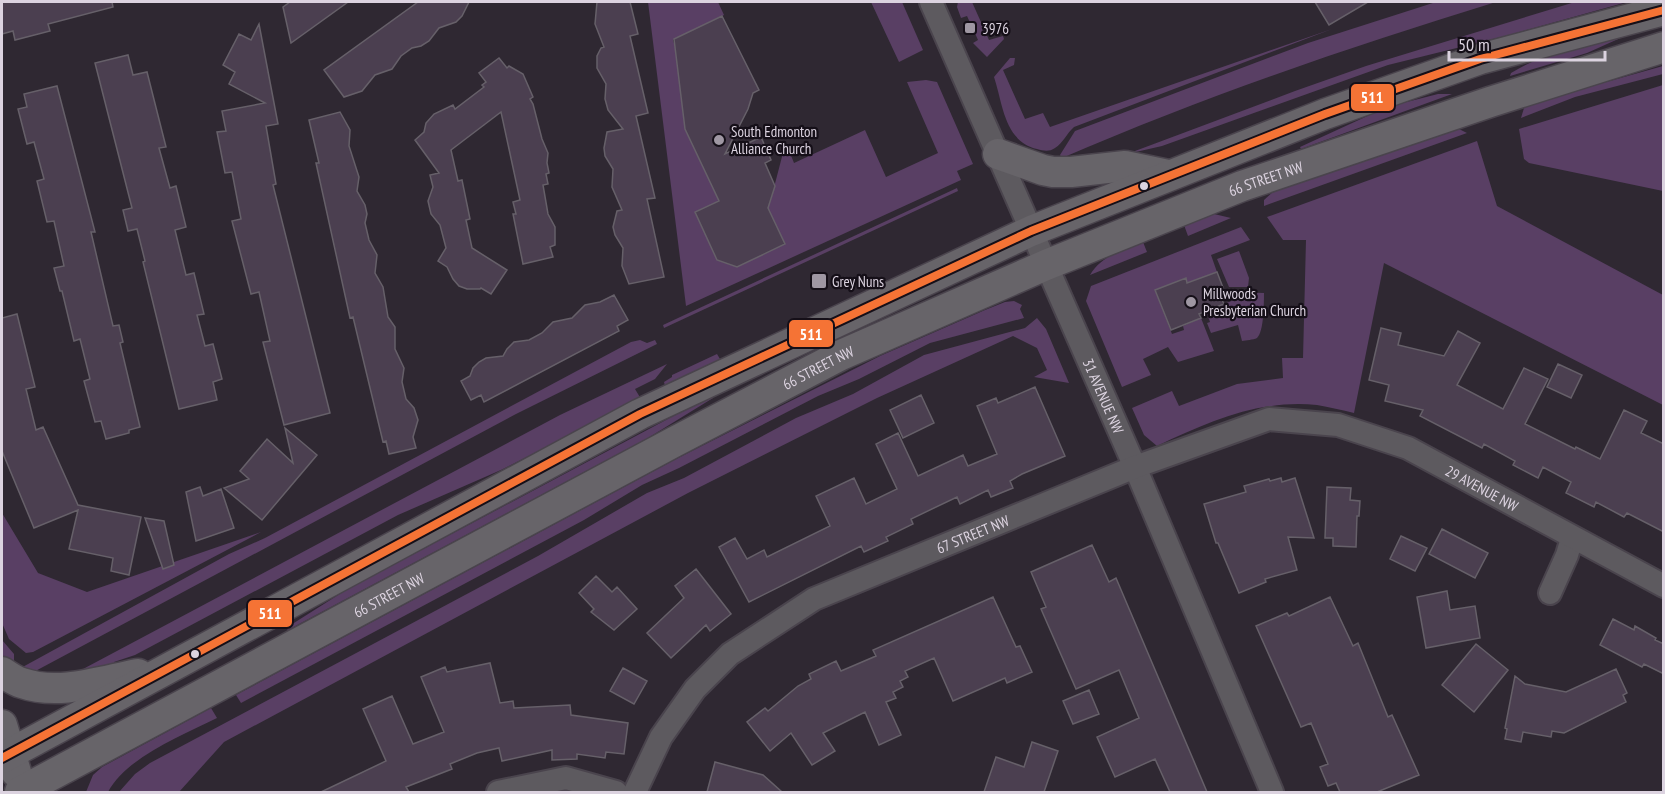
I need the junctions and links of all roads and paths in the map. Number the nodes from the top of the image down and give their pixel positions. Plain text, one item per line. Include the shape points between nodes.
1 (931, 2) edge
2 (1664, 10) edge
3 (1664, 47) edge
4 (998, 154) junction
5 (1168, 175) junction
6 (1031, 231) junction
7 (1046, 266) junction
8 (1390, 441) joint
9 (1135, 467) junction
10 (1572, 538) junction
11 (1664, 586) edge
12 (1550, 593) dead end
13 (165, 669) junction
14 (2, 672) edge
15 (2, 725) edge
16 (93, 754) junction
17 (4, 764) edge
18 (21, 792) edge
19 (72, 792) edge
20 (498, 792) edge
21 (616, 792) edge
22 (635, 792) edge
23 (1272, 792) edge

1 - 4 street, 31 AVENUE NW
2 - 5 main road via 1480,59
3 - 7 main road, 66 STREET NW via 1242,186
4 - 5 main road via 1043,171 1125,166
4 - 6 street, 31 AVENUE NW
5 - 6 main road
6 - 7 street, 31 AVENUE NW
6 - 13 main road via 640,414
7 - 9 street, 31 AVENUE NW
7 - 16 main road, 66 STREET NW via 841,356
8 - 9 street, 67 STREET NW via 1338,425 1269,419
8 - 10 street, 29 AVENUE NW
9 - 22 street, 67 STREET NW via 814,599 730,654 694,689 661,737
9 - 23 street, 31 AVENUE NW
10 - 11 street, 29 AVENUE NW
10 - 12 street
13 - 14 main road via 60,689 29,686
13 - 17 main road
15 - 17 main road
16 - 18 main road, 66 STREET NW
16 - 19 main road via 75,775
17 - 18 main road
20 - 21 street via 566,778

